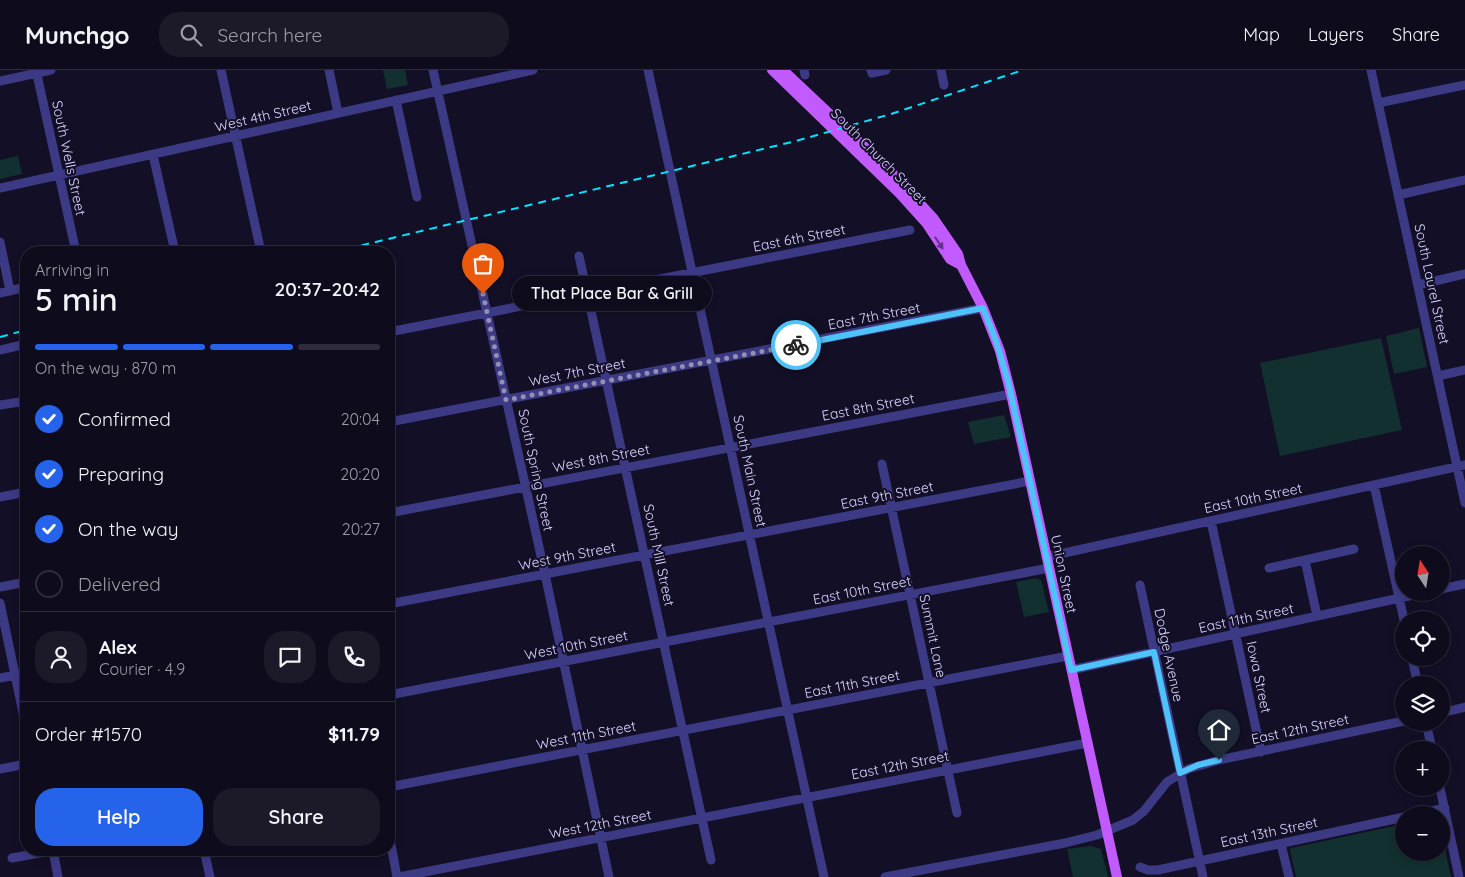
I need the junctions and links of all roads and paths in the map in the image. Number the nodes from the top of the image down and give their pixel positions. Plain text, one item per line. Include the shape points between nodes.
1 (51, 70) edge
2 (221, 70) edge
3 (329, 70) edge
4 (433, 70) edge
5 (533, 70) edge
6 (648, 70) edge
7 (772, 70) edge
8 (783, 70) edge
9 (886, 70) edge
10 (941, 70) edge
11 (1371, 70) edge
12 (36, 72) edge
13 (872, 72) edge
14 (0, 81) edge
15 (944, 85) dead end
16 (1465, 85) edge
17 (438, 91) junction
18 (396, 100) junction
19 (1378, 104) junction
20 (338, 113) junction
21 (235, 135) junction
22 (154, 155) junction
23 (60, 176) junction
24 (1465, 180) edge
25 (0, 188) edge
26 (1398, 194) junction
27 (417, 196) dead end
28 (910, 230) dead end
29 (0, 242) edge
30 (75, 246) edge
31 (174, 246) edge
32 (260, 246) edge
33 (579, 256) dead end
34 (961, 265) junction
35 (693, 273) junction
36 (1465, 274) edge
37 (1418, 285) junction
38 (20, 288) edge
39 (10, 291) junction
40 (0, 293) edge
41 (587, 293) junction
42 (983, 308) junction
43 (487, 313) junction
44 (395, 331) edge
45 (20, 345) edge
46 (0, 350) edge
47 (712, 361) junction
48 (1465, 370) edge
49 (1438, 376) junction
50 (606, 382) junction
51 (1011, 394) junction
52 (506, 400) junction
53 (20, 402) edge
54 (0, 406) edge
55 (395, 421) edge
56 (731, 448) junction
57 (882, 464) dead end
58 (1461, 466) edge
59 (626, 468) junction
60 (1030, 481) junction
61 (1374, 485) junction
62 (525, 487) junction
63 (20, 493) edge
64 (0, 497) edge
65 (1465, 503) edge
66 (892, 508) junction
67 (395, 512) edge
68 (1211, 521) junction
69 (749, 534) junction
70 (1354, 549) dead end
71 (645, 556) junction
72 (1046, 556) junction
73 (1305, 560) junction
74 (1048, 568) junction
75 (1269, 568) dead end
76 (545, 574) junction
77 (1395, 580) edge
78 (20, 583) edge
79 (1465, 584) edge
80 (1140, 586) dead end
81 (0, 587) edge
82 (1450, 587) edge
83 (910, 595) junction
84 (1395, 599) edge
85 (0, 603) edge
86 (395, 603) edge
87 (1317, 616) junction
88 (769, 622) junction
89 (1235, 634) junction
90 (664, 642) junction
91 (1154, 652) junction
92 (1068, 656) junction
93 (563, 662) junction
94 (1071, 670) junction
95 (20, 674) edge
96 (15, 675) junction
97 (0, 678) edge
98 (930, 683) junction
99 (395, 694) edge
100 (20, 699) edge
101 (1465, 707) edge
102 (788, 710) junction
103 (1450, 711) edge
104 (1395, 723) edge
105 (683, 730) junction
106 (1087, 743) junction
107 (582, 750) junction
108 (1262, 752) junction
109 (20, 765) edge
110 (0, 769) edge
111 (948, 770) junction
112 (1180, 773) junction
113 (395, 786) edge
114 (807, 798) junction
115 (957, 813) dead end
116 (702, 818) junction
117 (1395, 819) edge
118 (1106, 832) junction
119 (1450, 833) edge
120 (600, 838) junction
121 (1281, 844) junction
122 (22, 856) edge
123 (55, 856) edge
124 (205, 856) edge
125 (394, 856) edge
126 (12, 858) dead end
127 (711, 860) dead end
128 (1200, 861) junction
129 (1140, 867) dead end
130 (58, 877) edge
131 (210, 877) edge
132 (398, 877) edge
133 (609, 877) edge
134 (824, 877) edge
135 (885, 877) edge
136 (1116, 877) edge
137 (1203, 877) edge
138 (1288, 877) edge
139 (1459, 877) edge

1 - 12 street
2 - 21 street
3 - 20 street
4 - 17 street, South Spring Street
5 - 17 street, West 4th Street
6 - 35 street, South Main Street
7 -> 34 main road, South Church Street via 899,192 927,224 950,259
8 - 34 main road, South Church Street via 916,198 958,254
9 - 13 street
10 - 15 street
11 - 19 street, South Laurel Street
12 - 14 street
12 - 23 street, South Wells Street
16 - 19 street
17 - 18 street, West 4th Street
17 - 43 street, South Spring Street
18 - 20 street, West 4th Street
18 - 27 street
19 - 26 street, South Laurel Street
20 - 21 street, West 4th Street
21 - 22 street, West 4th Street
21 - 32 street
22 - 23 street, West 4th Street
22 - 31 street
23 - 25 street, West 4th Street
23 - 30 street, South Wells Street
24 - 26 street
26 - 37 street, South Laurel Street
28 - 35 street, East 6th Street
29 - 39 street
33 - 41 street, South Mill Street
34 - 42 main road, South Church Street
35 - 41 street, East 6th Street
35 - 47 street, South Main Street
36 - 37 street
37 - 49 street, South Laurel Street
38 - 39 street
39 - 40 street
41 - 43 street, East 6th Street
41 - 50 street, South Mill Street
42 - 47 street, East 7th Street
42 - 51 main road, Union Street via 1000,351
43 - 44 street, East 6th Street
43 - 52 street, South Spring Street
45 - 46 street
47 - 50 street, West 7th Street
47 - 56 street, South Main Street
48 - 49 street
49 - 58 street, South Laurel Street
50 - 52 street, West 7th Street
50 - 59 street, South Mill Street
51 - 56 street, East 8th Street
51 - 60 main road, Union Street
52 - 55 street, West 7th Street
52 - 62 street, South Spring Street
53 - 54 street
56 - 59 street, West 8th Street
56 - 69 street, South Main Street
57 - 66 street, Summit Lane
58 - 61 street, East 10th Street
58 - 65 street, South Laurel Street
59 - 62 street, West 8th Street
59 - 71 street, South Mill Street
60 - 66 street, East 9th Street
60 - 72 main road, Union Street
61 - 68 street, East 10th Street
61 - 77 street
62 - 67 street, West 8th Street
62 - 76 street, South Spring Street
63 - 64 street
66 - 69 street, East 9th Street
66 - 83 street, Summit Lane
68 - 72 street, East 10th Street
68 - 89 street, Iowa Street
69 - 71 street, West 9th Street
69 - 88 street, South Main Street
70 - 73 street
71 - 76 street, West 9th Street
71 - 90 street, South Mill Street
72 - 74 main road, Union Street
73 - 75 street
73 - 87 street
74 - 83 street, East 10th Street
74 - 92 main road, Union Street
76 - 86 street, West 9th Street
76 - 93 street, South Spring Street
78 - 81 street
79 - 82 street
80 - 91 street, Dodge Avenue
83 - 88 street, East 10th Street
83 - 98 street, Summit Lane
84 - 87 street, East 11th Street
85 - 96 street
87 - 89 street, East 11th Street
88 - 90 street, West 10th Street
88 - 102 street, South Main Street
89 - 91 street, East 11th Street
89 - 108 street, Iowa Street
90 - 93 street, West 10th Street
90 - 105 street, South Mill Street
91 - 94 street, East 11th Street
91 - 112 street, Dodge Avenue
92 - 94 main road, Union Street
92 - 98 street, East 11th Street
93 - 99 street, West 10th Street
93 - 107 street, South Spring Street
94 - 106 main road, Union Street
95 - 96 street
96 - 97 street
96 - 100 street
98 - 102 street, East 11th Street
98 - 111 street, Summit Lane
101 - 103 street
102 - 105 street, West 11th Street
102 - 114 street, South Main Street
104 - 108 street, East 12th Street
105 - 107 street, West 11th Street
105 - 116 street, South Mill Street
106 - 111 street, East 12th Street
106 - 118 main road, Union Street
107 - 113 street, West 11th Street
107 - 120 street, South Spring Street
108 - 112 street, East 12th Street via 1198,765
109 - 110 street
111 - 114 street, East 12th Street
111 - 115 street, Summit Lane
112 - 118 street, East 12th Street via 1161,788 1140,815
112 - 128 street, Dodge Avenue
114 - 116 street, West 12th Street
114 - 134 street, South Main Street
116 - 120 street, West 12th Street
116 - 127 street, South Mill Street
117 - 121 street, East 13th Street
118 - 135 street via 1065,844
118 - 136 main road, Union Street
119 - 139 street
120 - 132 street, West 12th Street
120 - 133 street, South Spring Street
121 - 128 street, East 13th Street
121 - 138 street
122 - 126 street
123 - 130 street
124 - 131 street
125 - 132 street
128 - 129 street, East 13th Street via 1158,870
128 - 137 street, Dodge Avenue

